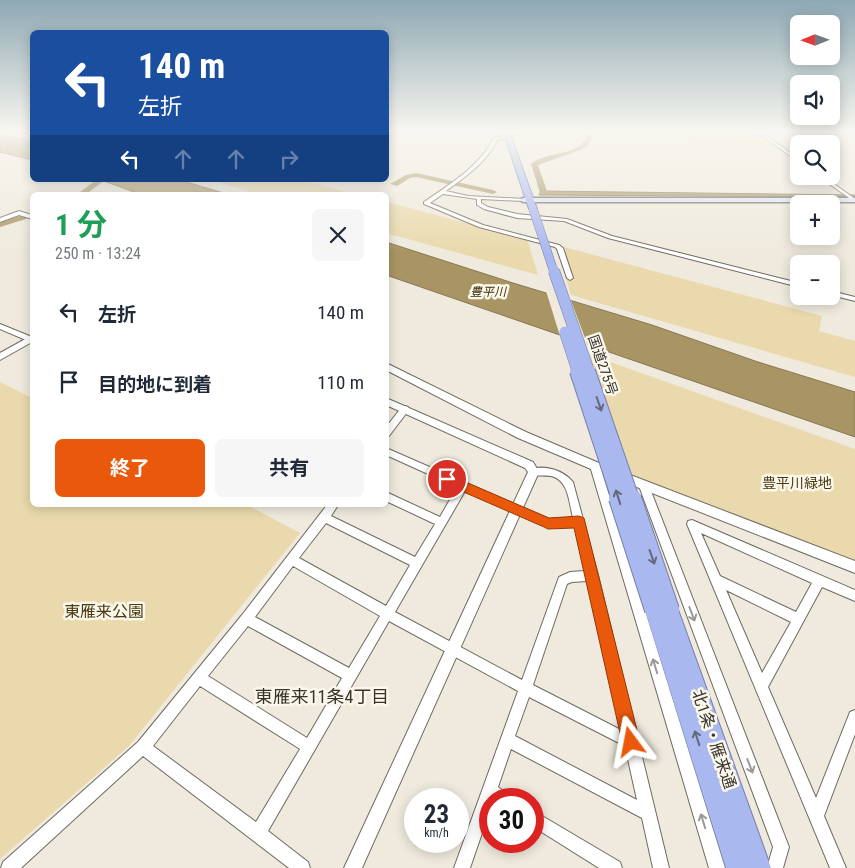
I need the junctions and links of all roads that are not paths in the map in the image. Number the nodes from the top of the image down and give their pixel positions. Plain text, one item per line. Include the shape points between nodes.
1 (469, 172) edge
2 (517, 172) edge
3 (832, 185) edge
4 (442, 192) junction
5 (479, 198) junction
6 (853, 200) edge
7 (528, 204) junction
8 (30, 217) edge
9 (0, 220) edge
10 (570, 278) dead end
11 (790, 283) edge
12 (840, 295) edge
13 (855, 299) edge
14 (0, 326) edge
15 (30, 338) edge
16 (30, 340) edge
17 (0, 357) edge
18 (389, 368) edge
19 (389, 402) edge
20 (404, 409) junction
21 (389, 430) edge
22 (389, 452) edge
23 (595, 466) junction
24 (534, 472) junction
25 (463, 486) junction
26 (644, 486) junction
27 (389, 497) edge
28 (332, 507) edge
29 (518, 510) junction
30 (324, 517) junction
31 (442, 522) junction
32 (579, 522) junction
33 (291, 559) junction
34 (417, 564) junction
35 (855, 567) edge
36 (592, 575) junction
37 (716, 580) junction
38 (820, 580) junction
39 (855, 596) edge
40 (662, 610) junction
41 (387, 615) junction
42 (246, 619) junction
43 (798, 619) junction
44 (453, 650) junction
45 (351, 676) junction
46 (199, 678) junction
47 (761, 687) junction
48 (524, 689) junction
49 (855, 717) edge
50 (507, 739) junction
51 (851, 740) edge
52 (631, 742) junction
53 (143, 747) junction
54 (309, 747) junction
55 (490, 788) edge
56 (647, 813) junction
57 (816, 816) junction
58 (479, 821) edge
59 (544, 824) edge
60 (258, 833) junction
61 (464, 867) edge
62 (9, 868) edge
63 (302, 868) edge
64 (353, 868) edge
65 (614, 868) edge
66 (661, 868) edge
67 (717, 868) edge
68 (739, 868) edge
69 (758, 868) edge
70 (775, 868) edge
71 (838, 868) edge

1 - 4 street
2 - 7 highway, 国道275号
3 - 6 street
4 - 5 street
4 - 10 street via 426,202 481,226 560,248
5 - 7 street
5 - 11 street via 479,204 486,208 517,216 565,220 610,237
6 - 7 main road
7 - 40 highway, 国道275号, bridge
8 - 9 street via 19,214
12 - 13 street
14 - 15 street
16 - 17 street
18 - 23 street via 522,435
19 - 20 street
20 - 21 street
20 - 24 street via 529,465
22 - 25 street
23 - 26 street
67 -> 23 street
24 - 29 street
24 - 32 street via 549,471 565,477 570,484
25 - 29 street
25 - 31 street
26 - 35 street
26 -> 70 street via 781,847
27 - 31 street
28 - 30 street
29 - 32 street via 548,523
29 - 44 street
30 - 33 street
30 - 34 street
31 - 34 street
32 - 36 street
33 - 41 street
33 - 42 street
34 - 41 street
36 - 48 street via 563,581
36 - 52 street
37 - 38 street via 692,524
37 - 43 street
37 - 47 street
38 - 39 street
38 - 43 street
68 -> 40 highway, 北1条・雁来通
40 - 69 highway, 北1条・雁来通
41 - 44 street
41 - 45 street
42 - 45 street
42 - 46 street
43 - 47 street
44 - 48 street
44 - 64 street
45 - 54 street
46 - 53 street
46 - 54 street
47 - 57 street
48 - 50 street
48 - 52 street
49 - 51 street
50 - 55 street
50 - 56 street
51 - 57 street
52 - 56 street
53 - 60 street
53 - 62 street
54 - 60 street
56 - 66 street
57 - 71 street
58 - 61 street
59 - 65 street
60 - 63 street

